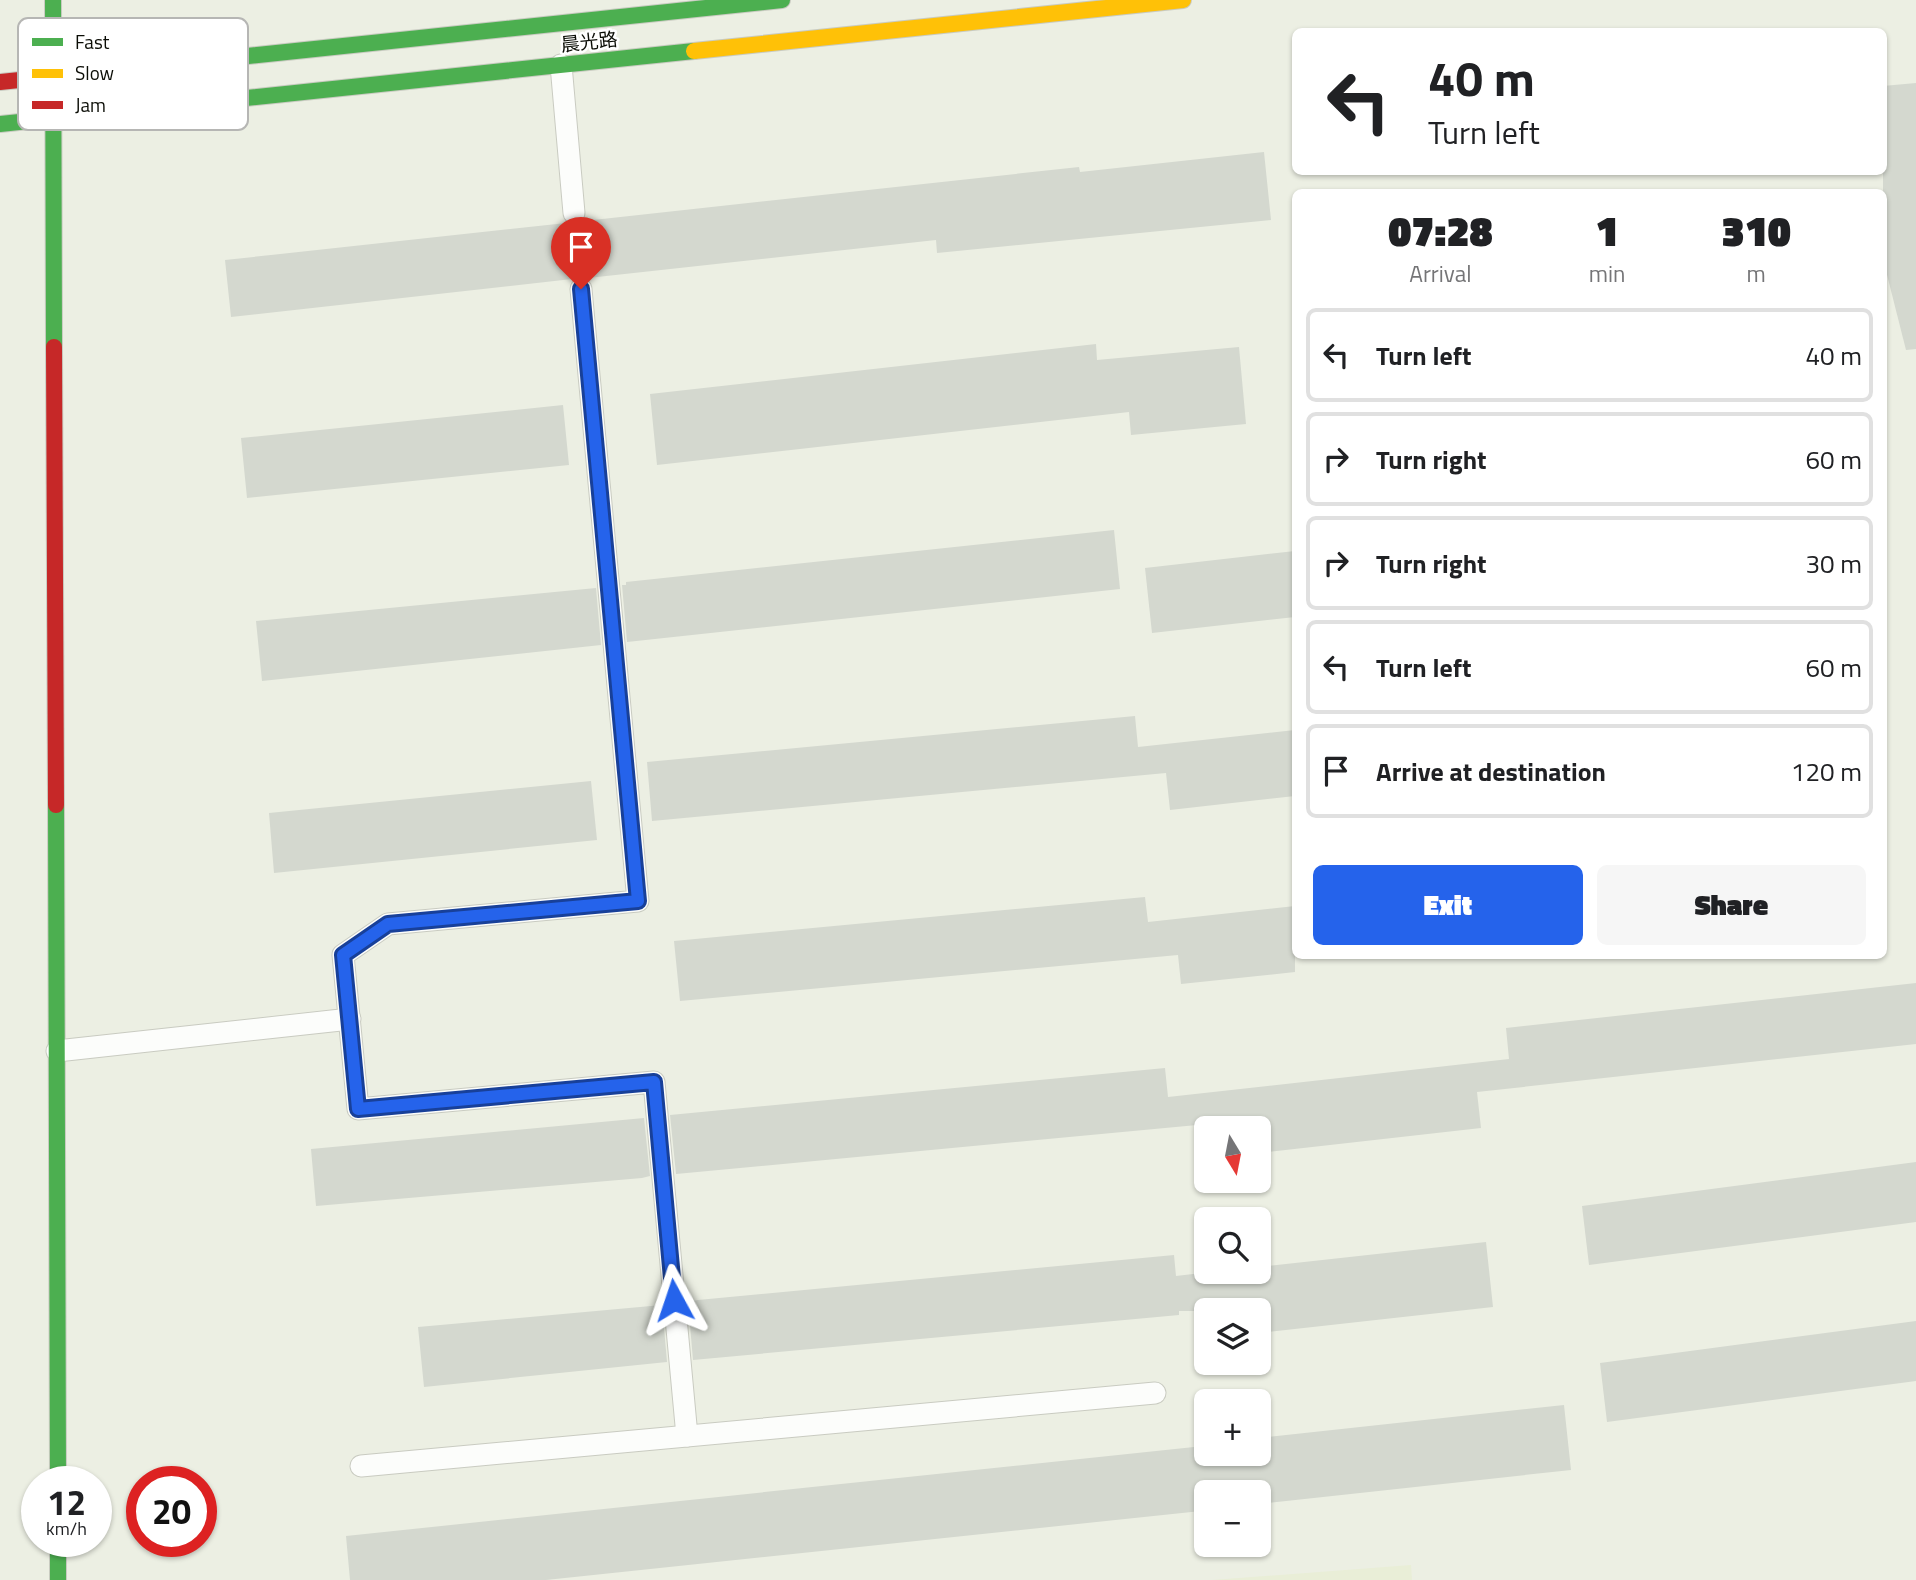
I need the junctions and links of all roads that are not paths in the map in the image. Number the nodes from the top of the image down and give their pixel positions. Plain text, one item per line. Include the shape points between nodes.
1 (53, 0) edge
2 (782, 0) edge
3 (1183, 0) edge
4 (53, 18) edge
5 (248, 56) edge
6 (561, 65) junction
7 (18, 80) edge
8 (0, 82) edge
9 (248, 98) edge
10 (18, 122) edge
11 (0, 124) edge
12 (54, 130) edge
13 (575, 213) dead end
14 (581, 289) dead end
15 (350, 1019) junction
16 (57, 1051) junction
17 (1155, 1393) dead end
18 (687, 1436) junction
19 (58, 1466) edge
20 (361, 1466) dead end
21 (58, 1557) edge
22 (58, 1580) edge

1 - 4 main road
2 - 5 main road, 晨光路
3 - 6 main road, 晨光路
6 - 9 main road, 晨光路
6 - 13 lane
7 - 8 main road, 晨光路
10 - 11 main road, 晨光路
12 - 16 main road
14 - 15 lane via 638,901 388,924 343,955
15 - 16 lane
15 - 18 lane via 358,1109 654,1082
16 - 19 main road
17 - 18 lane
18 - 20 lane
21 - 22 main road

